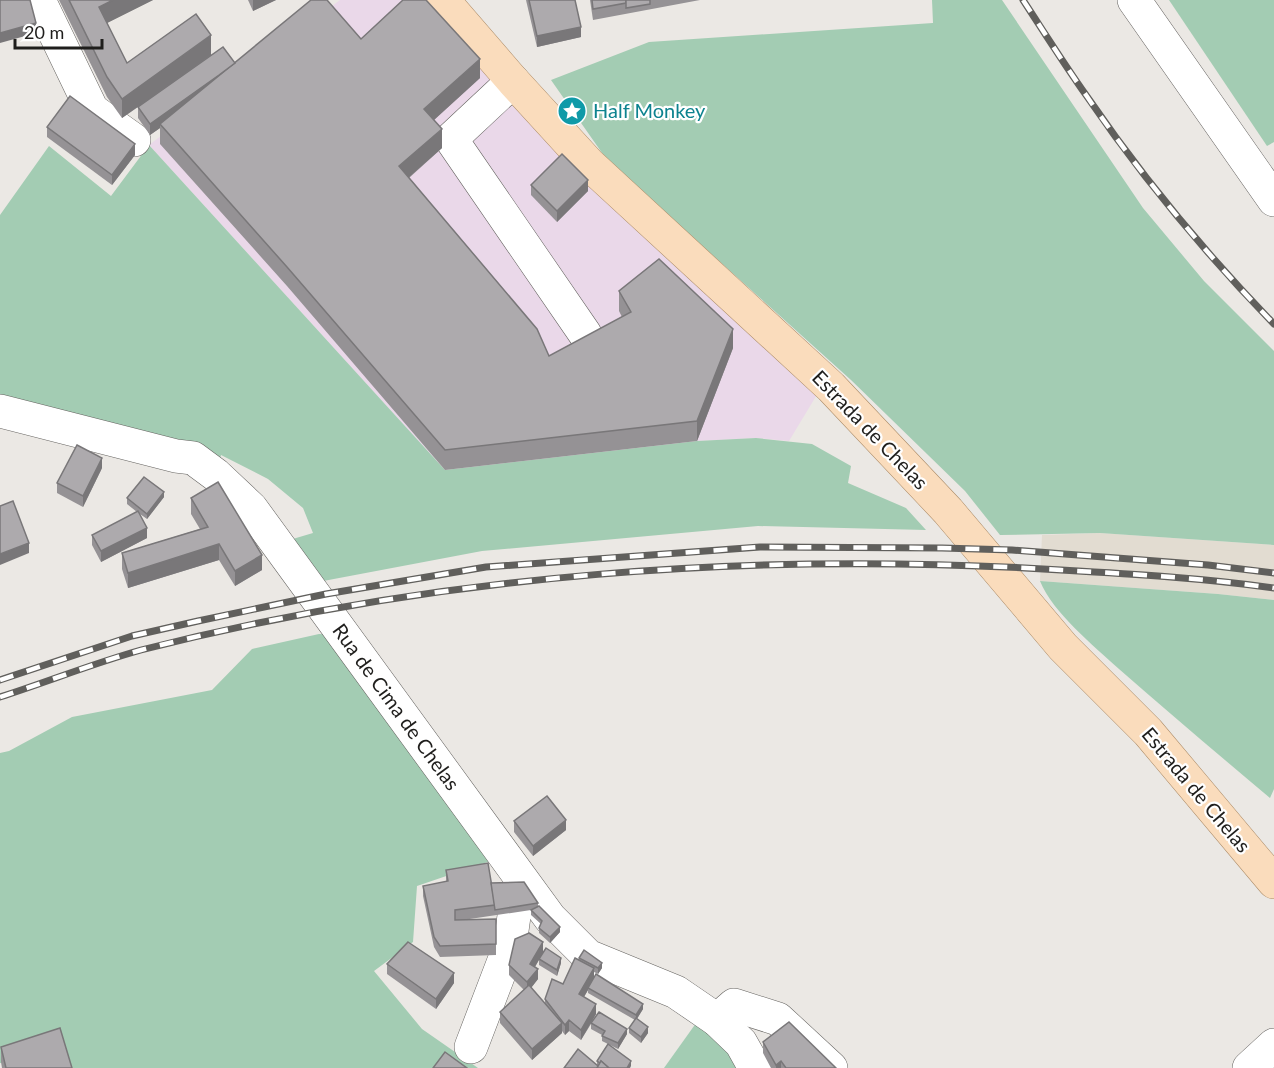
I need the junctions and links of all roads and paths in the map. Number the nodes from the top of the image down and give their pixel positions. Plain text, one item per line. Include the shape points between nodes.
1 (39, 0) edge
2 (443, 0) edge
3 (1134, 0) edge
4 (513, 81) junction
5 (134, 140) edge
6 (1274, 200) edge
7 (585, 334) edge
8 (0, 411) edge
9 (1274, 882) edge
10 (511, 898) junction
11 (563, 956) edge
12 (717, 1020) junction
13 (1274, 1045) edge
14 (471, 1047) dead end
15 (755, 1068) edge
16 (831, 1068) edge
17 (1249, 1068) edge

1 - 5 street via 92,110
2 - 4 main road, Estrada de Chelas
3 - 6 street
4 - 7 street via 451,139
4 - 9 main road, Estrada de Chelas via 589,164 831,387 948,511 1063,647 1148,732
8 - 10 street, Rua de Cima de Chelas via 193,458 251,508
10 - 11 street
10 - 12 street, Rua de Cima de Chelas via 550,918 588,956 676,992
10 - 14 street via 510,945
12 - 15 street, Rua de Cima de Chelas via 741,1043
12 - 16 street via 734,1005 778,1019
13 - 17 street

